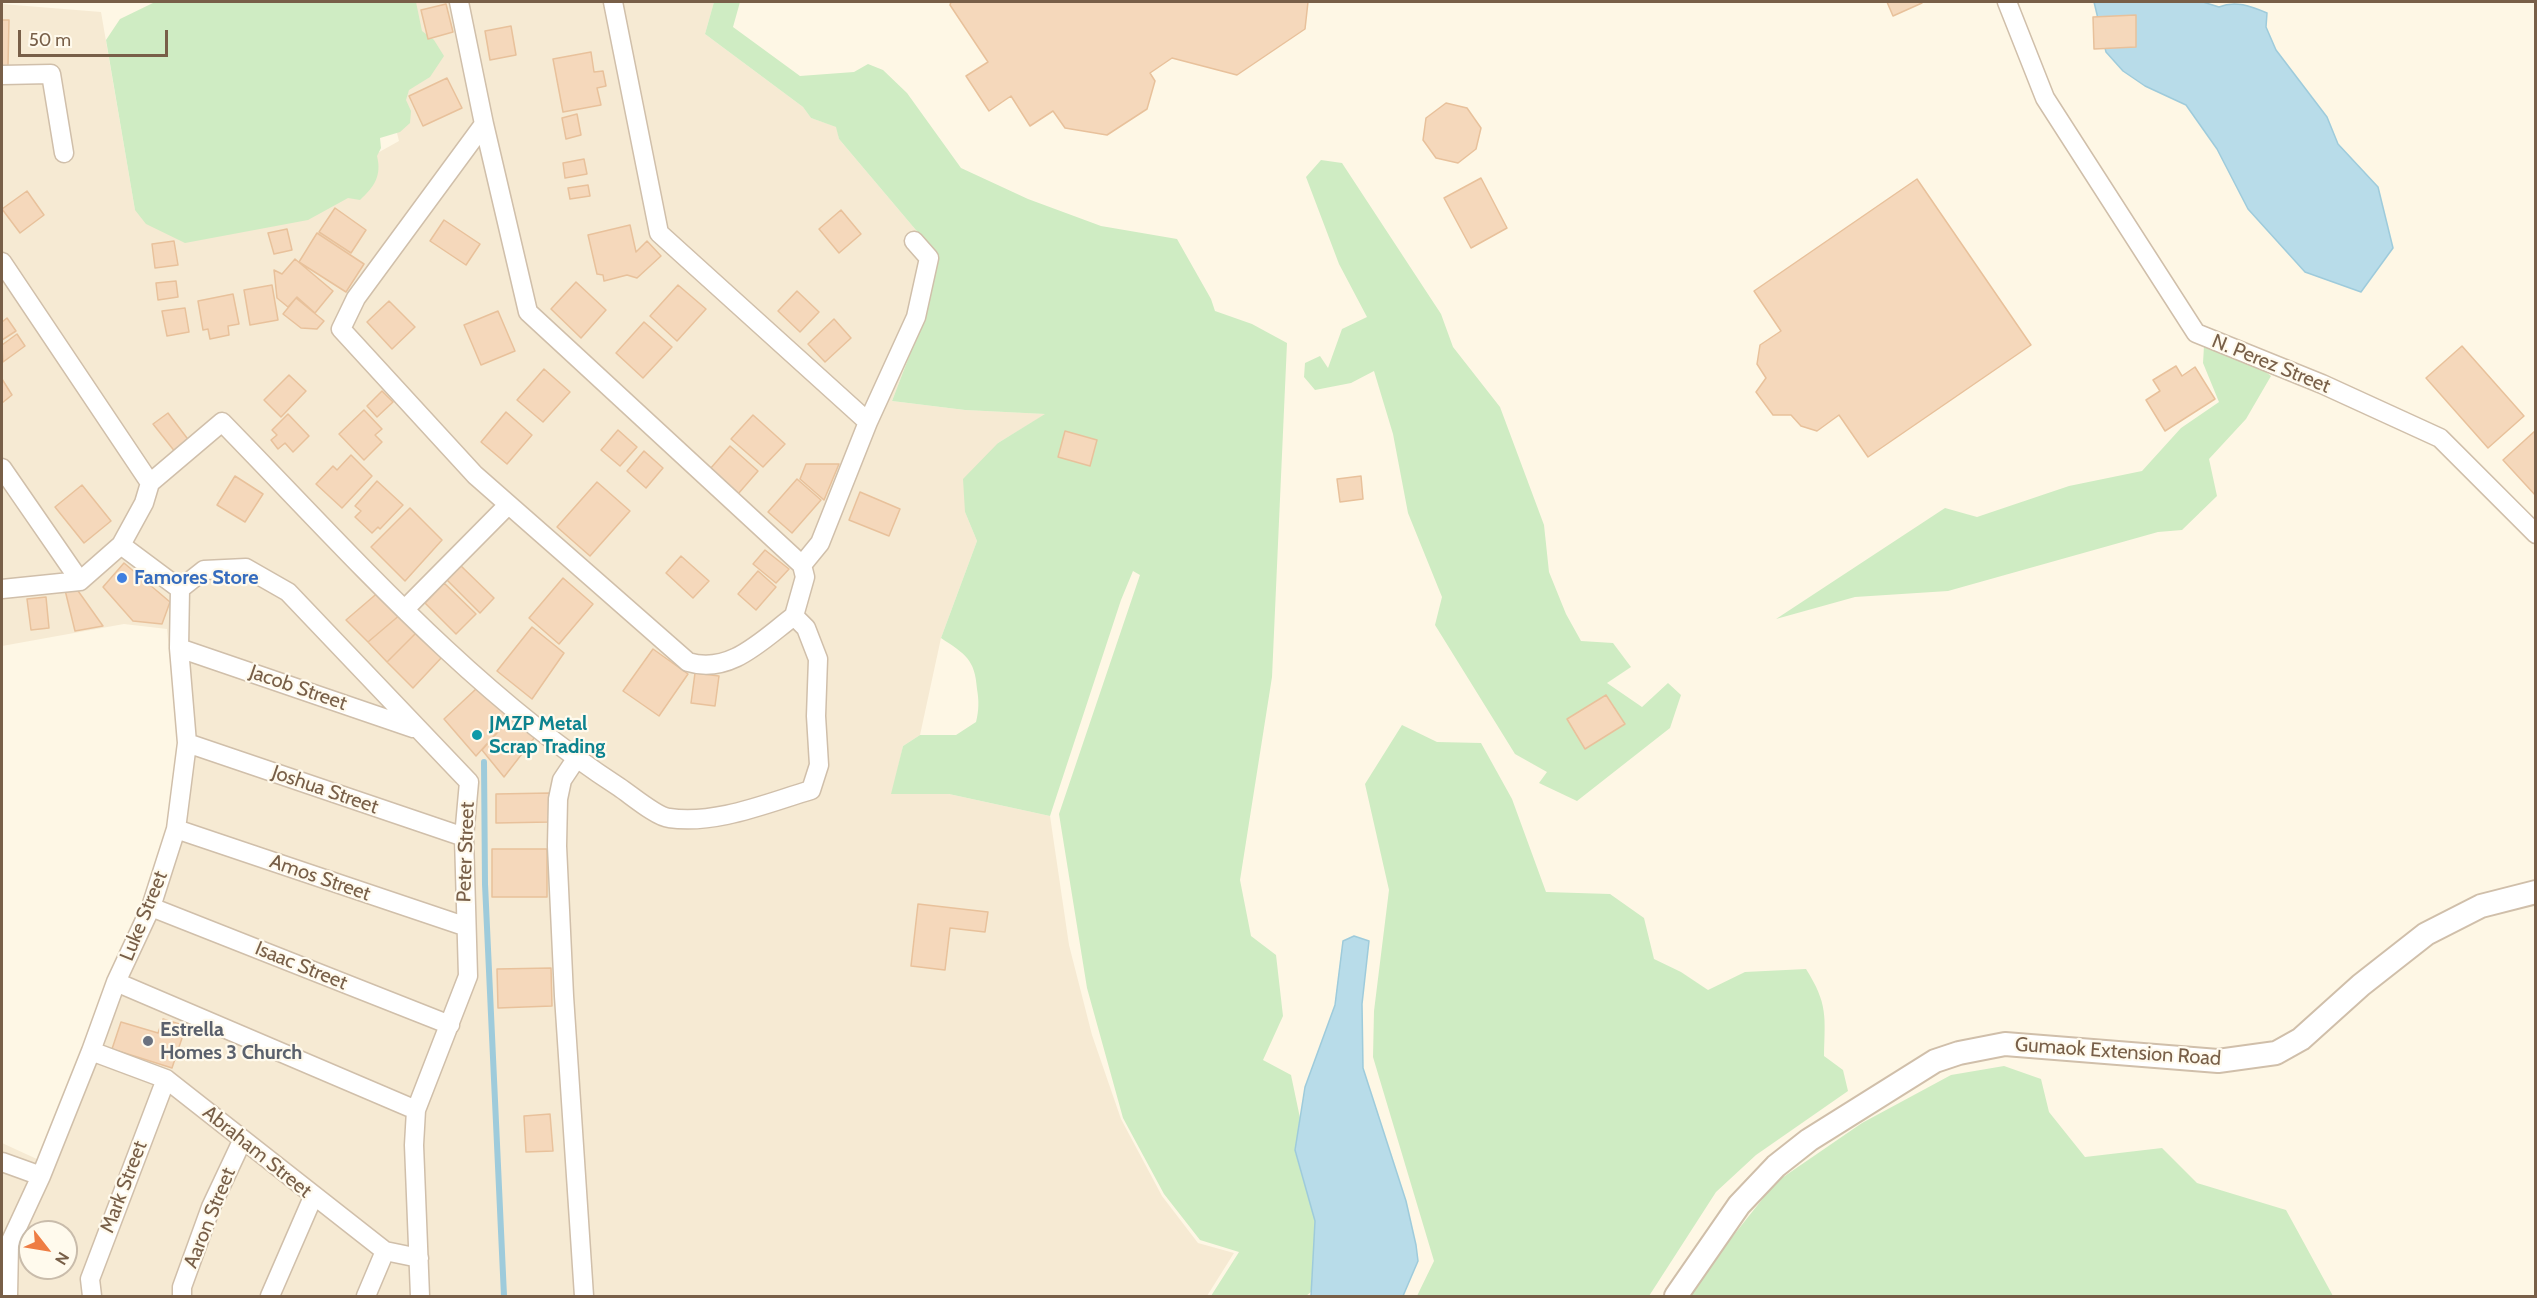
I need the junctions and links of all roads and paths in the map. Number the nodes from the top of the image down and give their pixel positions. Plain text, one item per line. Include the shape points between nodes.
1 (459, 2) edge
2 (613, 2) edge
3 (2007, 2) edge
4 (2, 75) edge
5 (483, 124) junction
6 (64, 153) dead end
7 (914, 241) dead end
8 (2, 262) edge
9 (868, 422) junction
10 (2, 468) edge
11 (150, 483) junction
12 (507, 506) junction
13 (2535, 534) edge
14 (121, 545) junction
15 (802, 565) junction
16 (80, 581) junction
17 (2, 589) edge
18 (180, 590) junction
19 (405, 609) junction
20 (794, 616) junction
21 (179, 648) junction
22 (418, 729) junction
23 (187, 743) junction
24 (576, 759) junction
25 (176, 829) junction
26 (464, 837) junction
27 (2535, 892) edge
28 (151, 907) junction
29 (464, 926) junction
30 (116, 982) junction
31 (450, 1024) junction
32 (92, 1051) junction
33 (166, 1078) junction
34 (416, 1110) junction
35 (242, 1141) junction
36 (2, 1162) edge
37 (41, 1176) junction
38 (313, 1197) junction
39 (5, 1245) edge
40 (385, 1251) junction
41 (419, 1258) junction
42 (8, 1296) edge
43 (92, 1296) edge
44 (182, 1296) edge
45 (270, 1296) edge
46 (366, 1296) edge
47 (420, 1296) edge
48 (584, 1296) edge
49 (1676, 1296) edge

1 - 5 street
2 - 9 street via 659,233
3 - 13 street, N. Perez Street via 2045,98 2196,333 2440,438
4 - 6 street via 51,74
5 - 12 street via 357,298 341,329
5 - 15 street via 528,312
7 - 9 street via 929,258 916,317
8 - 11 street
9 - 15 street via 820,543
10 - 16 street
11 - 14 street
11 - 19 street via 222,422
12 - 19 street
12 - 20 street via 688,662 704,667 724,664
14 - 16 street
14 - 18 street
15 - 20 street via 805,577
16 - 17 street
18 - 21 street, Luke Street
18 - 22 street, Peter Street via 204,570 246,567 288,592
19 - 24 street via 470,674
20 - 24 street via 806,628 818,659 819,765 811,790 741,810 698,818 667,818
21 - 22 street, Jacob Street
21 - 23 street, Luke Street
22 - 26 street, Peter Street via 469,782
23 - 25 street, Luke Street
23 - 26 street, Joshua Street
24 - 48 street via 562,780 557,846
25 - 28 street, Luke Street
25 - 29 street, Amos Street
26 - 29 street, Peter Street
27 - 49 street, Gumaok Extension Road via 2481,906 2426,934 2301,1039 2276,1053 2218,1061 2005,1044 1935,1061 1809,1140 1776,1166 1739,1205
28 - 30 street, Luke Street
28 - 31 street, Isaac Street
29 - 31 street, Peter Street via 468,976
30 - 32 street, Luke Street
30 - 34 street
31 - 34 street, Peter Street
32 - 33 street, Abraham Street
32 - 37 street, Luke Street
33 - 35 street, Abraham Street
33 - 43 street, Mark Street via 90,1279
34 - 41 street, Peter Street
35 - 38 street, Abraham Street
35 - 44 street, Aaron Street via 211,1207
36 - 37 street
37 - 39 street, Luke Street
38 - 40 street, Abraham Street
38 - 45 street
39 - 42 street, Luke Street
40 - 41 street, Abraham Street
40 - 46 street
41 - 47 street, Peter Street

